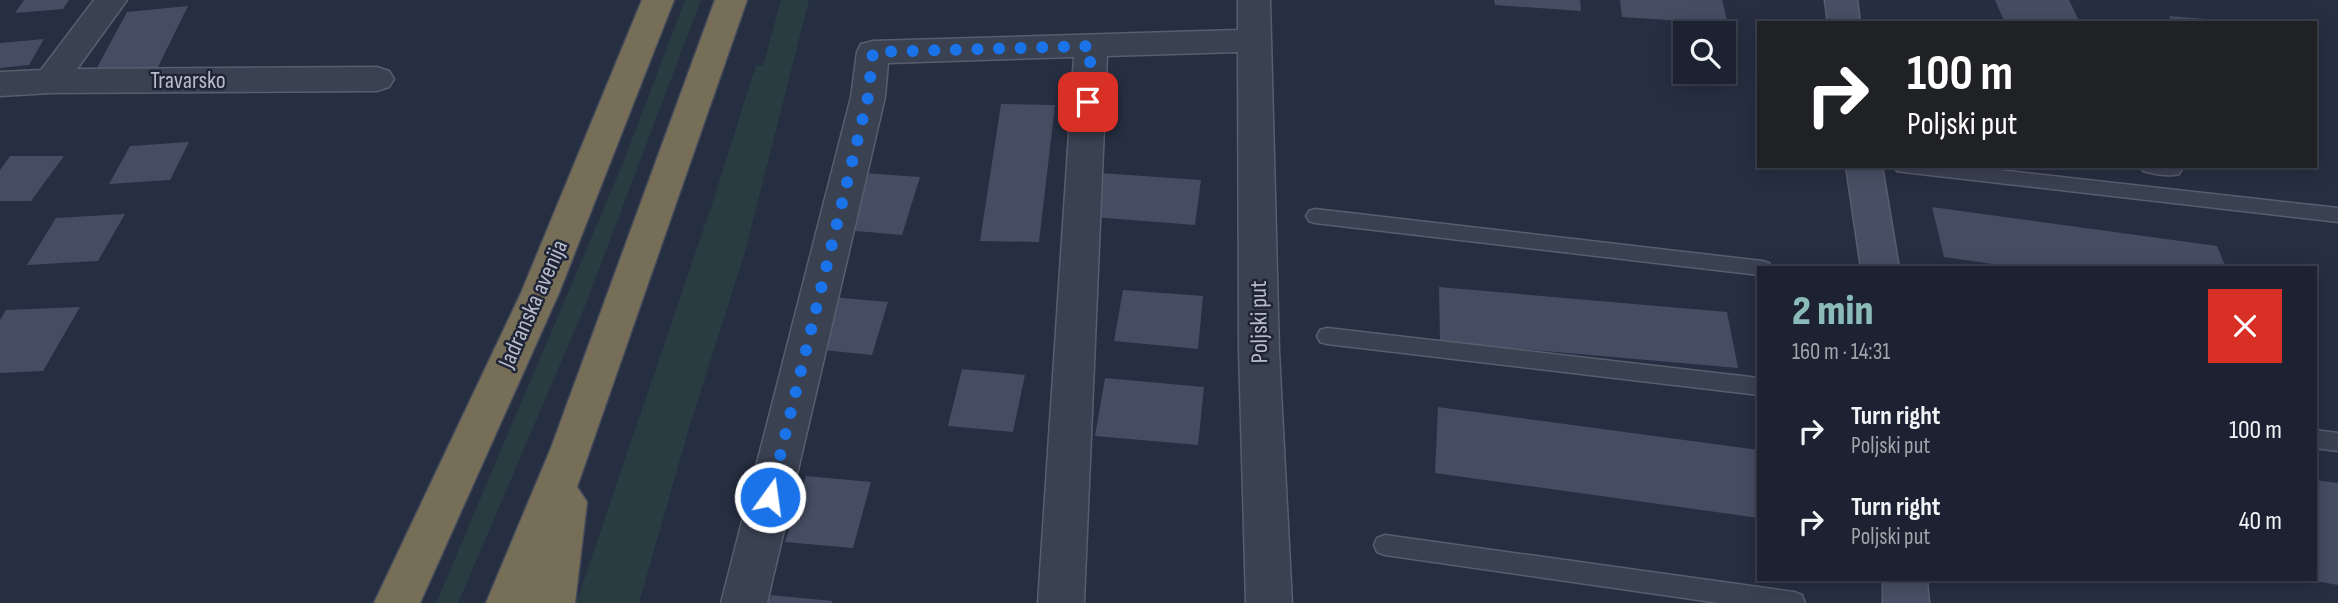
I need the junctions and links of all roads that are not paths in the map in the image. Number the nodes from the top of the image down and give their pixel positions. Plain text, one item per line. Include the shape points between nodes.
1 (111, 0) edge
2 (658, 0) edge
3 (731, 0) edge
4 (1254, 0) edge
5 (1841, 0) edge
6 (1844, 21) edge
7 (1255, 41) junction
8 (1091, 46) junction
9 (377, 79) dead end
10 (51, 81) junction
11 (0, 84) edge
12 (1864, 168) edge
13 (1921, 168) edge
14 (2338, 215) edge
15 (1315, 216) dead end
16 (1880, 266) edge
17 (1757, 267) edge
18 (1327, 336) dead end
19 (1757, 387) edge
20 (2317, 439) edge
21 (2338, 442) edge
22 (572, 447) junction
23 (1385, 545) dead end
24 (1905, 581) edge
25 (397, 603) edge
26 (509, 603) edge
27 (552, 603) edge
28 (744, 603) edge
29 (1061, 603) edge
30 (1269, 603) edge
31 (1794, 603) edge
32 (1906, 603) edge

1 - 10 street
2 - 25 highway, Jadranska avenija via 540,293
3 - 22 highway
4 - 7 street, Poljski put
5 - 6 main road
7 - 8 street
7 - 30 street, Poljski put via 1259,351
8 - 28 street via 873,52 868,97
8 - 29 street
9 - 10 street, Travarsko
10 - 11 street, Travarsko
12 - 16 main road
13 - 14 lane
15 - 17 lane
18 - 19 lane
20 - 21 lane
22 - 26 highway
22 - 27 highway
23 - 31 lane
24 - 32 main road

